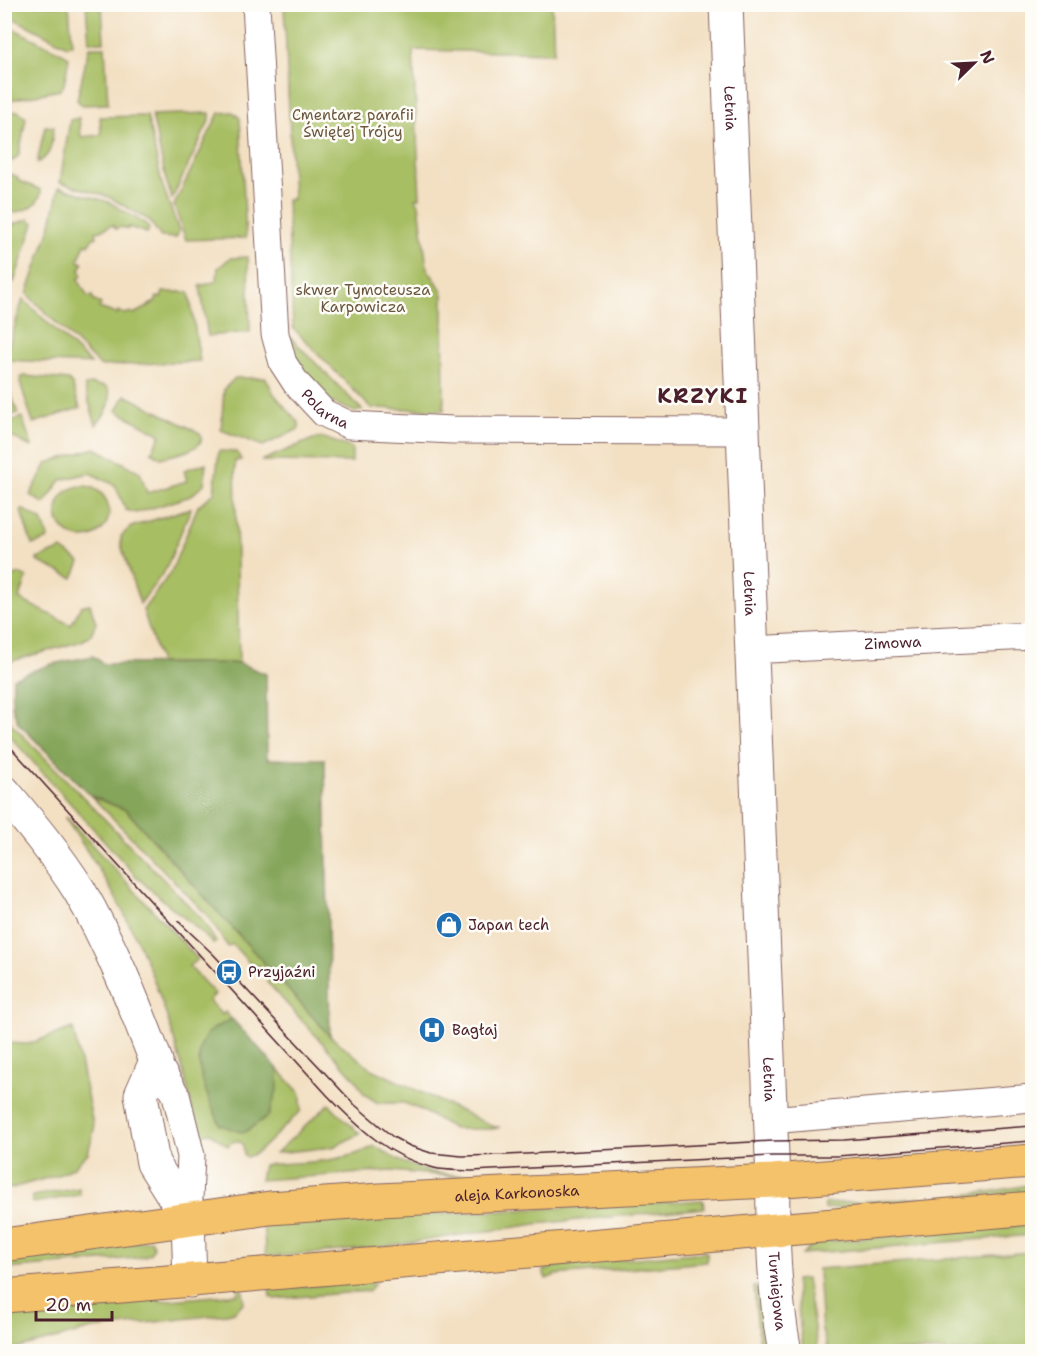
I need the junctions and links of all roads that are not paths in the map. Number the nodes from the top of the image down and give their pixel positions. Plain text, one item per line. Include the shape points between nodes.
1 (256, 4) edge
2 (726, 4) edge
3 (744, 431) junction
4 (1032, 636) edge
5 (752, 650) junction
6 (4, 792) edge
7 (1032, 1098) edge
8 (770, 1119) junction
9 (1032, 1161) edge
10 (773, 1181) junction
11 (1032, 1208) edge
12 (188, 1219) junction
13 (772, 1230) junction
14 (4, 1245) edge
15 (190, 1281) junction
16 (4, 1296) edge
17 (785, 1352) edge

1 - 3 street, Polarna via 275,334 283,363 324,413 349,426 441,430
2 - 3 street, Letnia
3 - 5 street, Letnia
4 - 5 street, Zimowa
5 - 8 street, Letnia
6 - 12 street via 79,890 131,996 156,1061 141,1095 153,1163
7 - 8 street
8 - 10 street, Letnia
9 - 10 main road, aleja Karkonoska
10 - 12 main road, aleja Karkonoska via 380,1200
10 - 13 street, Letnia
11 - 13 main road
12 - 14 main road, aleja Karkonoska
12 - 15 street
13 - 15 main road
13 - 17 street, Turniejowa
15 - 16 main road

